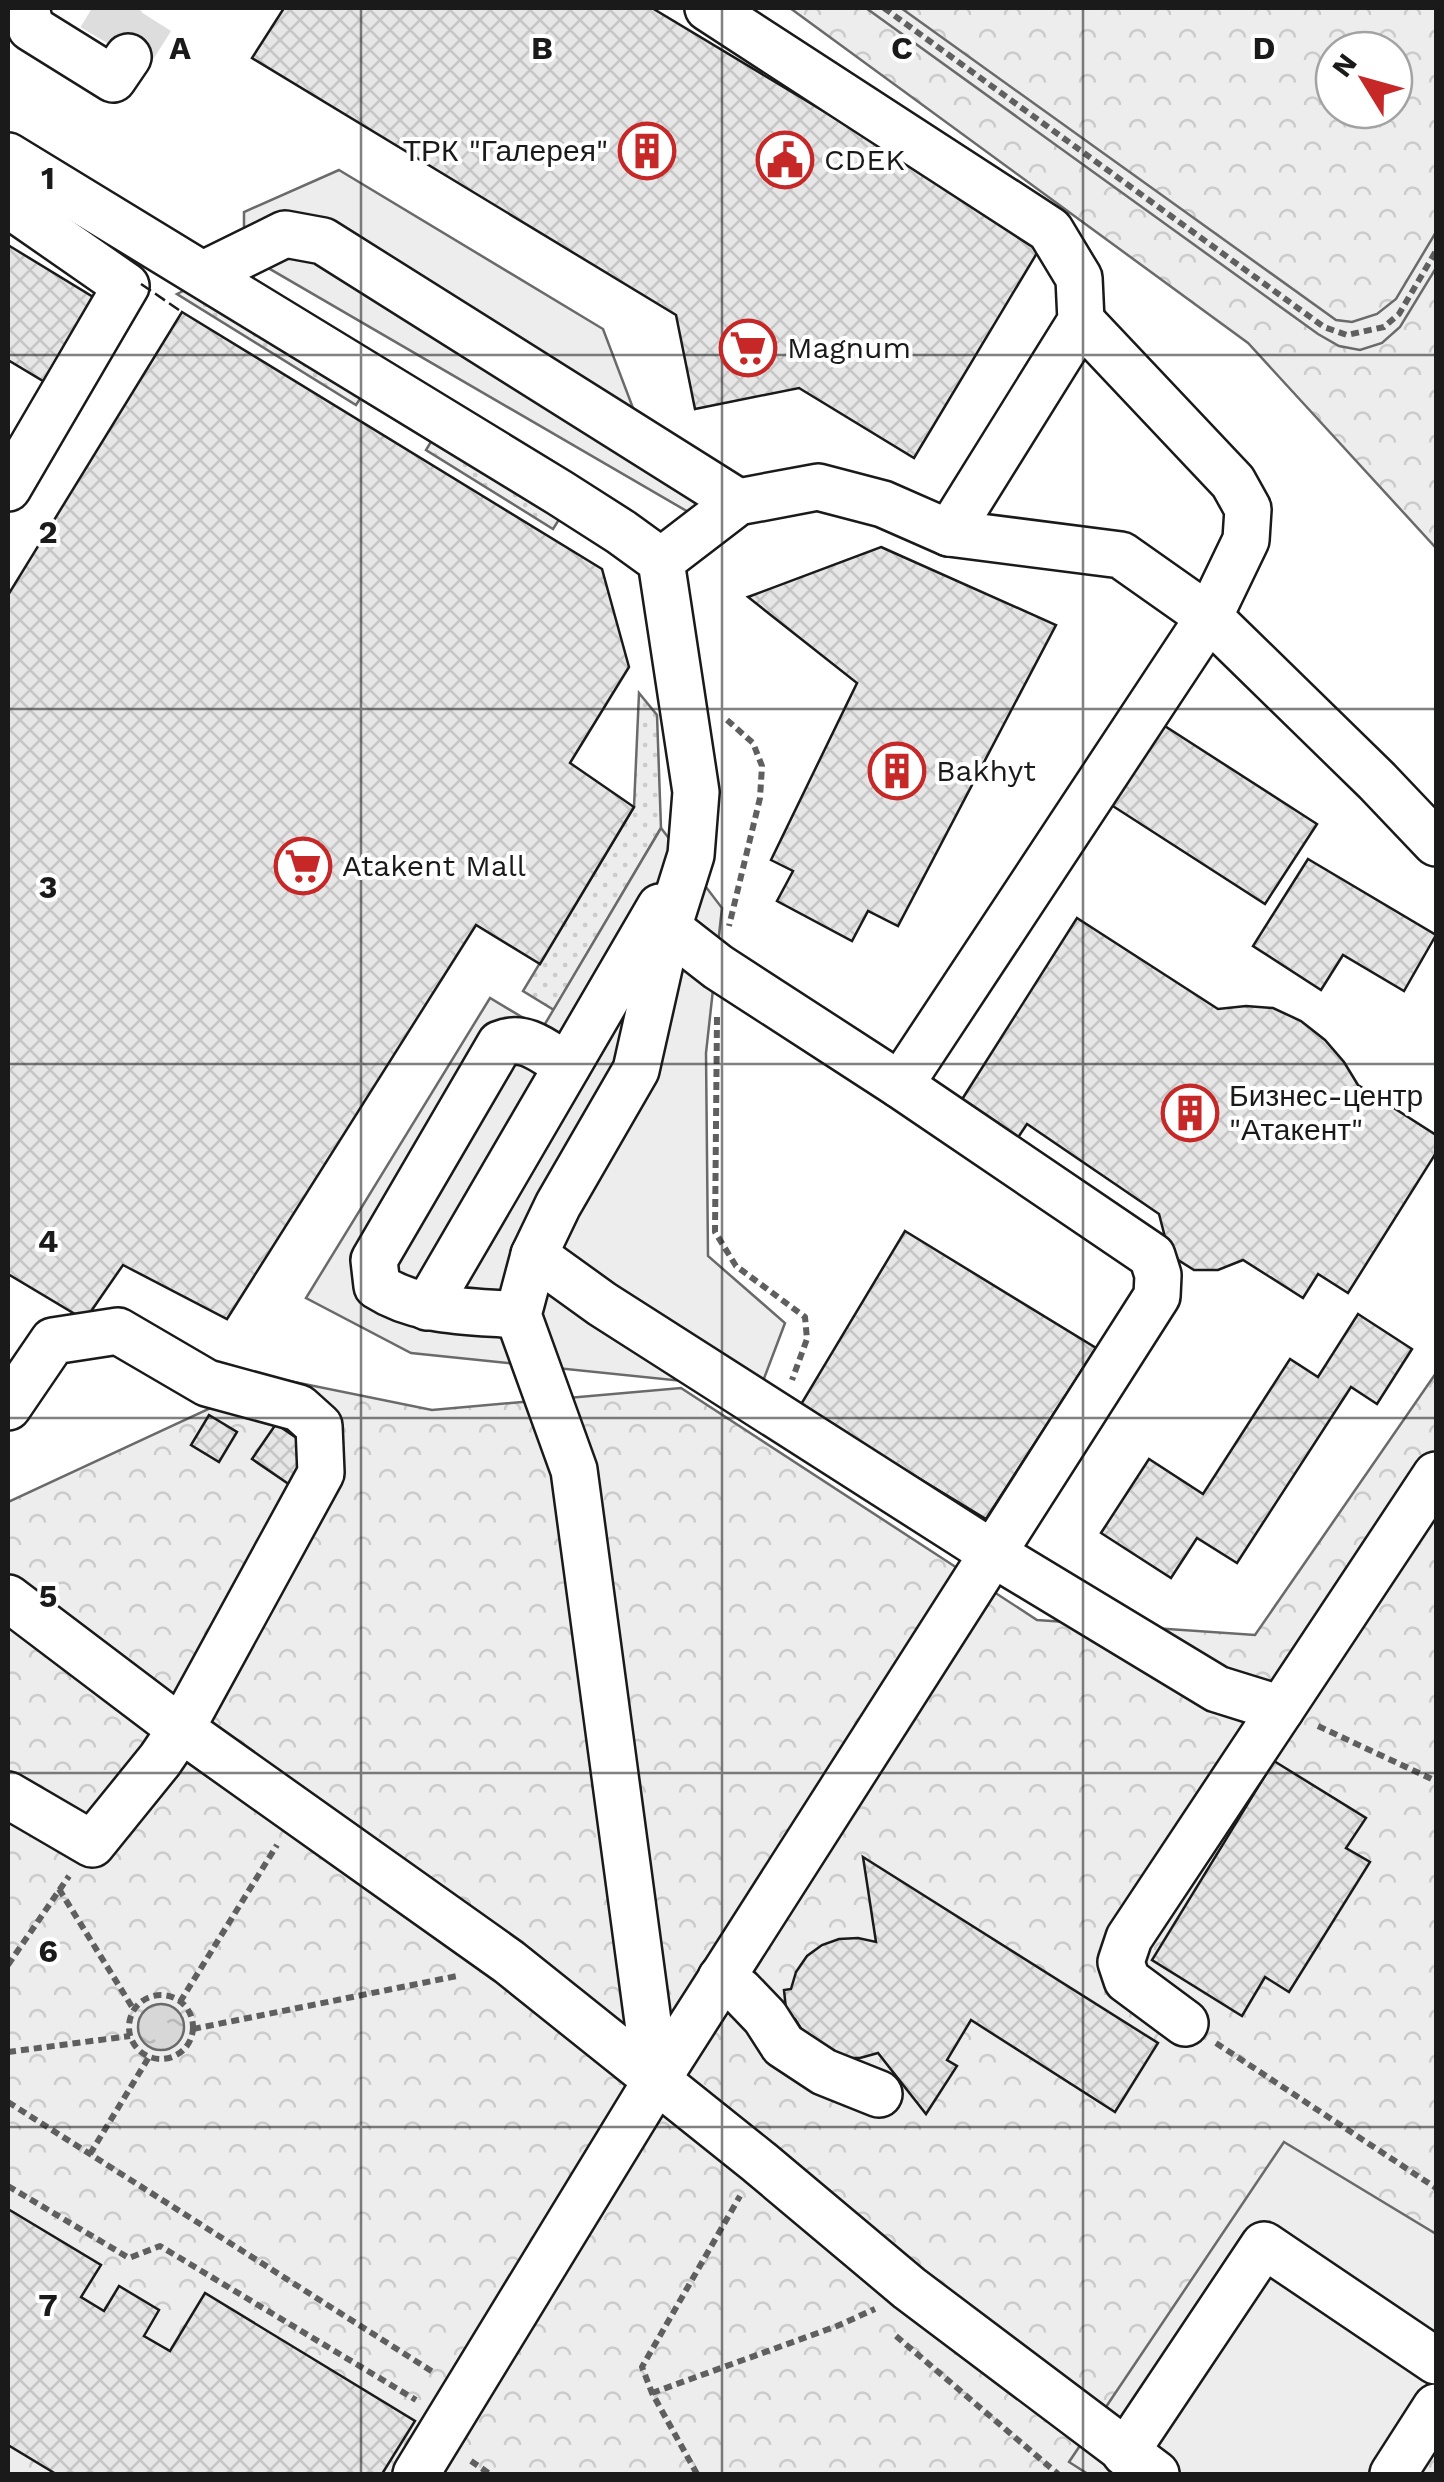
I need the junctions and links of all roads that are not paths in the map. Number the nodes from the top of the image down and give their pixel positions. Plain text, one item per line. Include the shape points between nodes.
1 (26, 8) edge
2 (708, 8) edge
3 (128, 58) tunnel mouth
4 (11, 176) edge
5 (204, 274) junction
6 (1081, 321) junction
7 (8, 488) edge
8 (738, 502) junction
9 (949, 533) junction
10 (661, 561) junction
11 (1209, 617) junction
12 (1436, 843) edge
13 (690, 855) junction
14 (668, 928) junction
15 (567, 1066) junction
16 (900, 1086) junction
17 (534, 1256) junction
18 (427, 1307) junction
19 (518, 1315) junction
20 (8, 1408) edge
21 (1436, 1475) edge
22 (992, 1553) junction
23 (8, 1598) edge
24 (1280, 1708) junction
25 (181, 1728) junction
26 (8, 1795) edge
27 (721, 1978) junction
28 (1185, 2023) road end
29 (656, 2081) junction
30 (879, 2094) dead end
31 (1436, 2360) edge
32 (1436, 2407) edge
33 (1141, 2464) edge
34 (416, 2474) edge
35 (1393, 2474) edge

1 - 3 lane via 31,28 114,80
2 - 6 lane via 1050,230 1079,278
4 - 5 lane
4 - 7 lane via 126,286
5 - 8 lane via 286,234 323,241
5 - 10 lane
6 - 9 lane
6 - 11 lane via 1233,482 1248,509 1246,540
8 - 9 lane via 818,487 883,504
8 - 10 lane
9 - 11 lane via 1121,556
10 - 13 lane via 696,792
11 - 12 lane
11 - 16 lane
13 - 14 lane
13 - 15 lane
14 - 16 lane
14 - 17 lane via 636,1070
15 - 18 lane
15 - 18 lane via 527,1042 500,1044 374,1260 377,1286
16 - 22 lane via 1152,1256 1158,1275 1157,1296
17 - 19 lane
17 - 22 lane
18 - 19 lane
19 - 29 lane via 574,1470
20 - 25 lane via 53,1341 118,1331 206,1383 299,1408 319,1426 321,1473
21 - 24 lane
22 - 24 lane via 1218,1689
22 - 27 lane
23 - 25 lane
24 - 28 lane via 1129,1938 1121,1962 1127,1980
25 - 26 lane via 92,1844
25 - 29 lane via 510,1962
27 - 29 lane
27 - 30 lane via 765,2018 783,2045 824,2072
29 - 33 lane via 741,2183 909,2288
29 - 34 lane
31 - 33 lane via 1264,2244
32 - 35 lane

